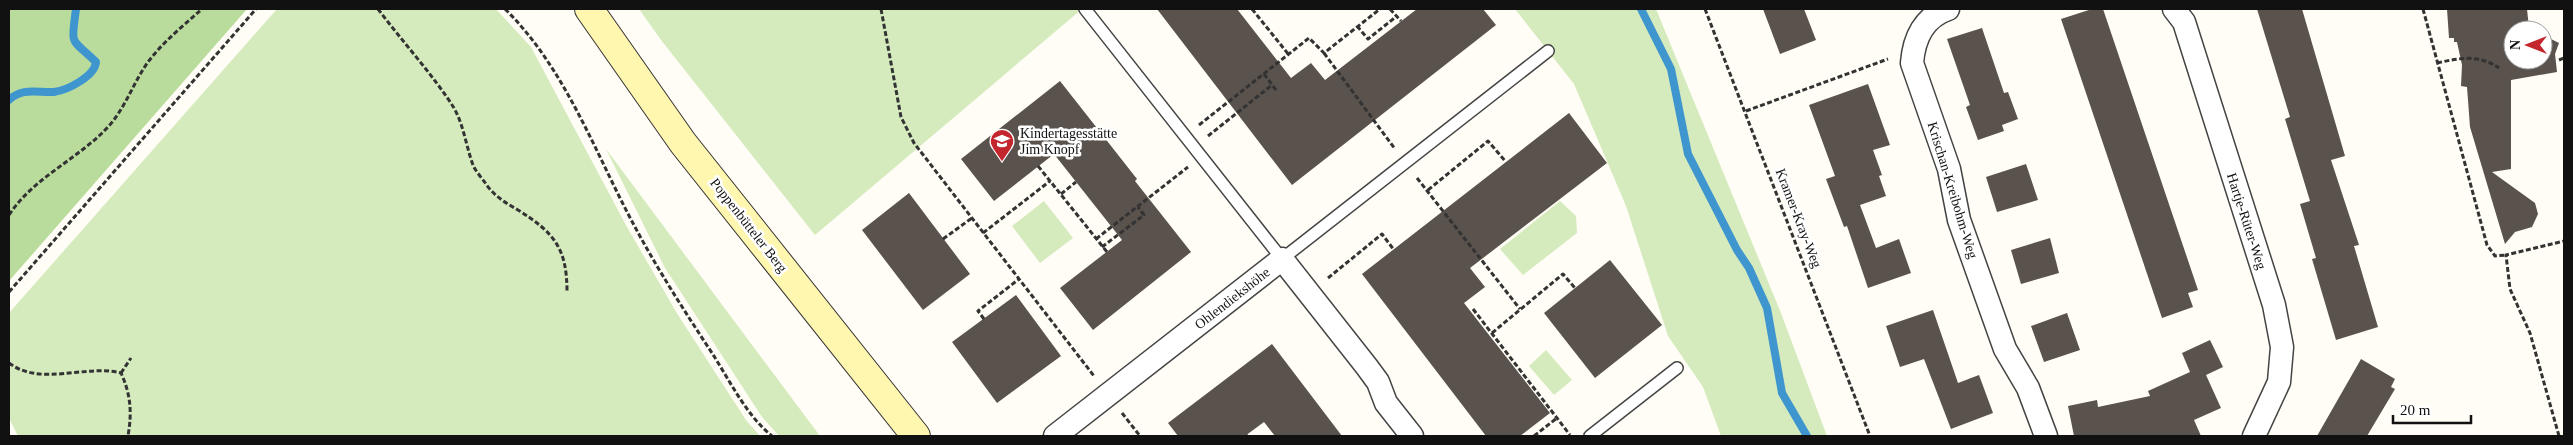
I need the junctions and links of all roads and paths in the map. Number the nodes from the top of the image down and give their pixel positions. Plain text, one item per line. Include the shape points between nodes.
1 (202, 9) edge
2 (256, 9) edge
3 (378, 9) edge
4 (506, 9) edge
5 (589, 9) edge
6 (881, 9) edge
7 (1085, 9) edge
8 (1252, 9) edge
9 (1380, 9) edge
10 (1390, 9) edge
11 (1705, 9) edge
12 (1948, 9) edge
13 (2174, 9) edge
14 (2423, 9) edge
15 (1397, 16) junction
16 (1401, 21) dead end
17 (1357, 26) junction
18 (1548, 51) dead end
19 (1913, 51) junction
20 (1324, 53) junction
21 (1289, 55) junction
22 (2564, 58) edge
23 (2559, 60) dead end
24 (2437, 63) junction
25 (2499, 68) dead end
26 (1264, 74) junction
27 (1272, 85) junction
28 (1276, 90) dead end
29 (1746, 111) junction
30 (1185, 135) junction
31 (1194, 147) junction
32 (1202, 157) junction
33 (1506, 162) dead end
34 (1406, 163) junction
35 (1038, 166) dead end
36 (1050, 181) junction
37 (1076, 182) dead end
38 (1428, 190) junction
39 (1061, 194) junction
40 (1138, 207) junction
41 (9, 215) edge
42 (972, 218) junction
43 (983, 233) junction
44 (944, 239) dead end
45 (1096, 239) junction
46 (2564, 242) edge
47 (1102, 247) junction
48 (1394, 250) dead end
49 (1107, 252) dead end
50 (2506, 255) junction
51 (1282, 259) junction
52 (1019, 279) junction
53 (1575, 288) dead end
54 (9, 292) edge
55 (567, 292) dead end
56 (1309, 293) junction
57 (1473, 309) dead end
58 (1520, 309) junction
59 (984, 319) dead end
60 (1492, 333) junction
61 (131, 358) dead end
62 (9, 363) edge
63 (1678, 368) dead end
64 (121, 373) junction
65 (1109, 394) junction
66 (1557, 418) junction
67 (128, 436) edge
68 (772, 436) edge
69 (916, 436) edge
70 (1055, 436) edge
71 (1140, 436) edge
72 (1412, 436) edge
73 (1534, 436) edge
74 (1572, 436) edge
75 (1590, 436) edge
76 (1870, 436) edge
77 (2046, 436) edge
78 (2254, 436) edge
79 (2558, 436) edge

1 - 41 path via 148,62 125,106 108,126 84,150 41,179
2 - 54 path
3 - 55 path via 453,108 463,127 474,167 488,188 540,227 563,253
4 - 68 path via 537,47 569,95 635,227 737,394 762,428
5 - 69 main road, Poppenbütteler Berg via 683,143
6 - 42 path via 900,117 914,143
7 - 30 lane
8 - 21 path
9 - 17 path
10 - 15 path
11 - 29 path, Kramer-Kray-Weg
12 - 19 street, Krischan-Kreibohm-Weg via 1936,13 1920,29
13 - 78 street, Hartje-Rüter-Weg via 2184,22 2274,305 2282,347 2279,382
14 - 24 path
15 - 16 path
15 - 17 path via 1368,39
17 - 20 path
18 - 34 lane
19 - 29 path
19 - 77 street, Krischan-Kreibohm-Weg via 1912,62 1949,169 1959,220 2005,349 2028,388
20 - 21 path via 1309,38
20 - 34 path
21 - 26 path
22 - 23 path
24 - 25 path via 2467,58 2488,60
24 - 50 path via 2487,246 2495,256
26 - 27 path
26 - 30 path
27 - 28 path
27 - 31 path
29 - 76 path, Kramer-Kray-Weg
30 - 31 lane
31 - 32 lane
32 - 40 path
32 - 51 lane
33 - 38 path via 1488,141
34 - 38 path
34 - 51 lane
35 - 36 path
36 - 39 path
36 - 43 path
37 - 39 path
38 - 58 path
39 - 45 path
40 - 45 path
40 - 47 path via 1144,215
42 - 43 path
42 - 44 path
43 - 52 path
45 - 47 path
46 - 50 path
47 - 49 path
48 - 56 path via 1382,234
50 - 79 path via 2510,289 2530,333
51 - 56 street, Ohlendiekshöhe
51 - 65 street, Ohlendiekshöhe
52 - 59 path via 978,311
52 - 65 path
53 - 58 path via 1562,274
56 - 72 street, Ohlendiekshöhe via 1367,366 1386,403
57 - 60 path
58 - 60 path
60 - 66 path
61 - 64 path
62 - 64 path via 24,372 40,374 95,370
63 - 75 lane
64 - 67 path via 130,391
65 - 70 street, Ohlendiekshöhe
65 - 71 path
66 - 73 path
66 - 74 path

